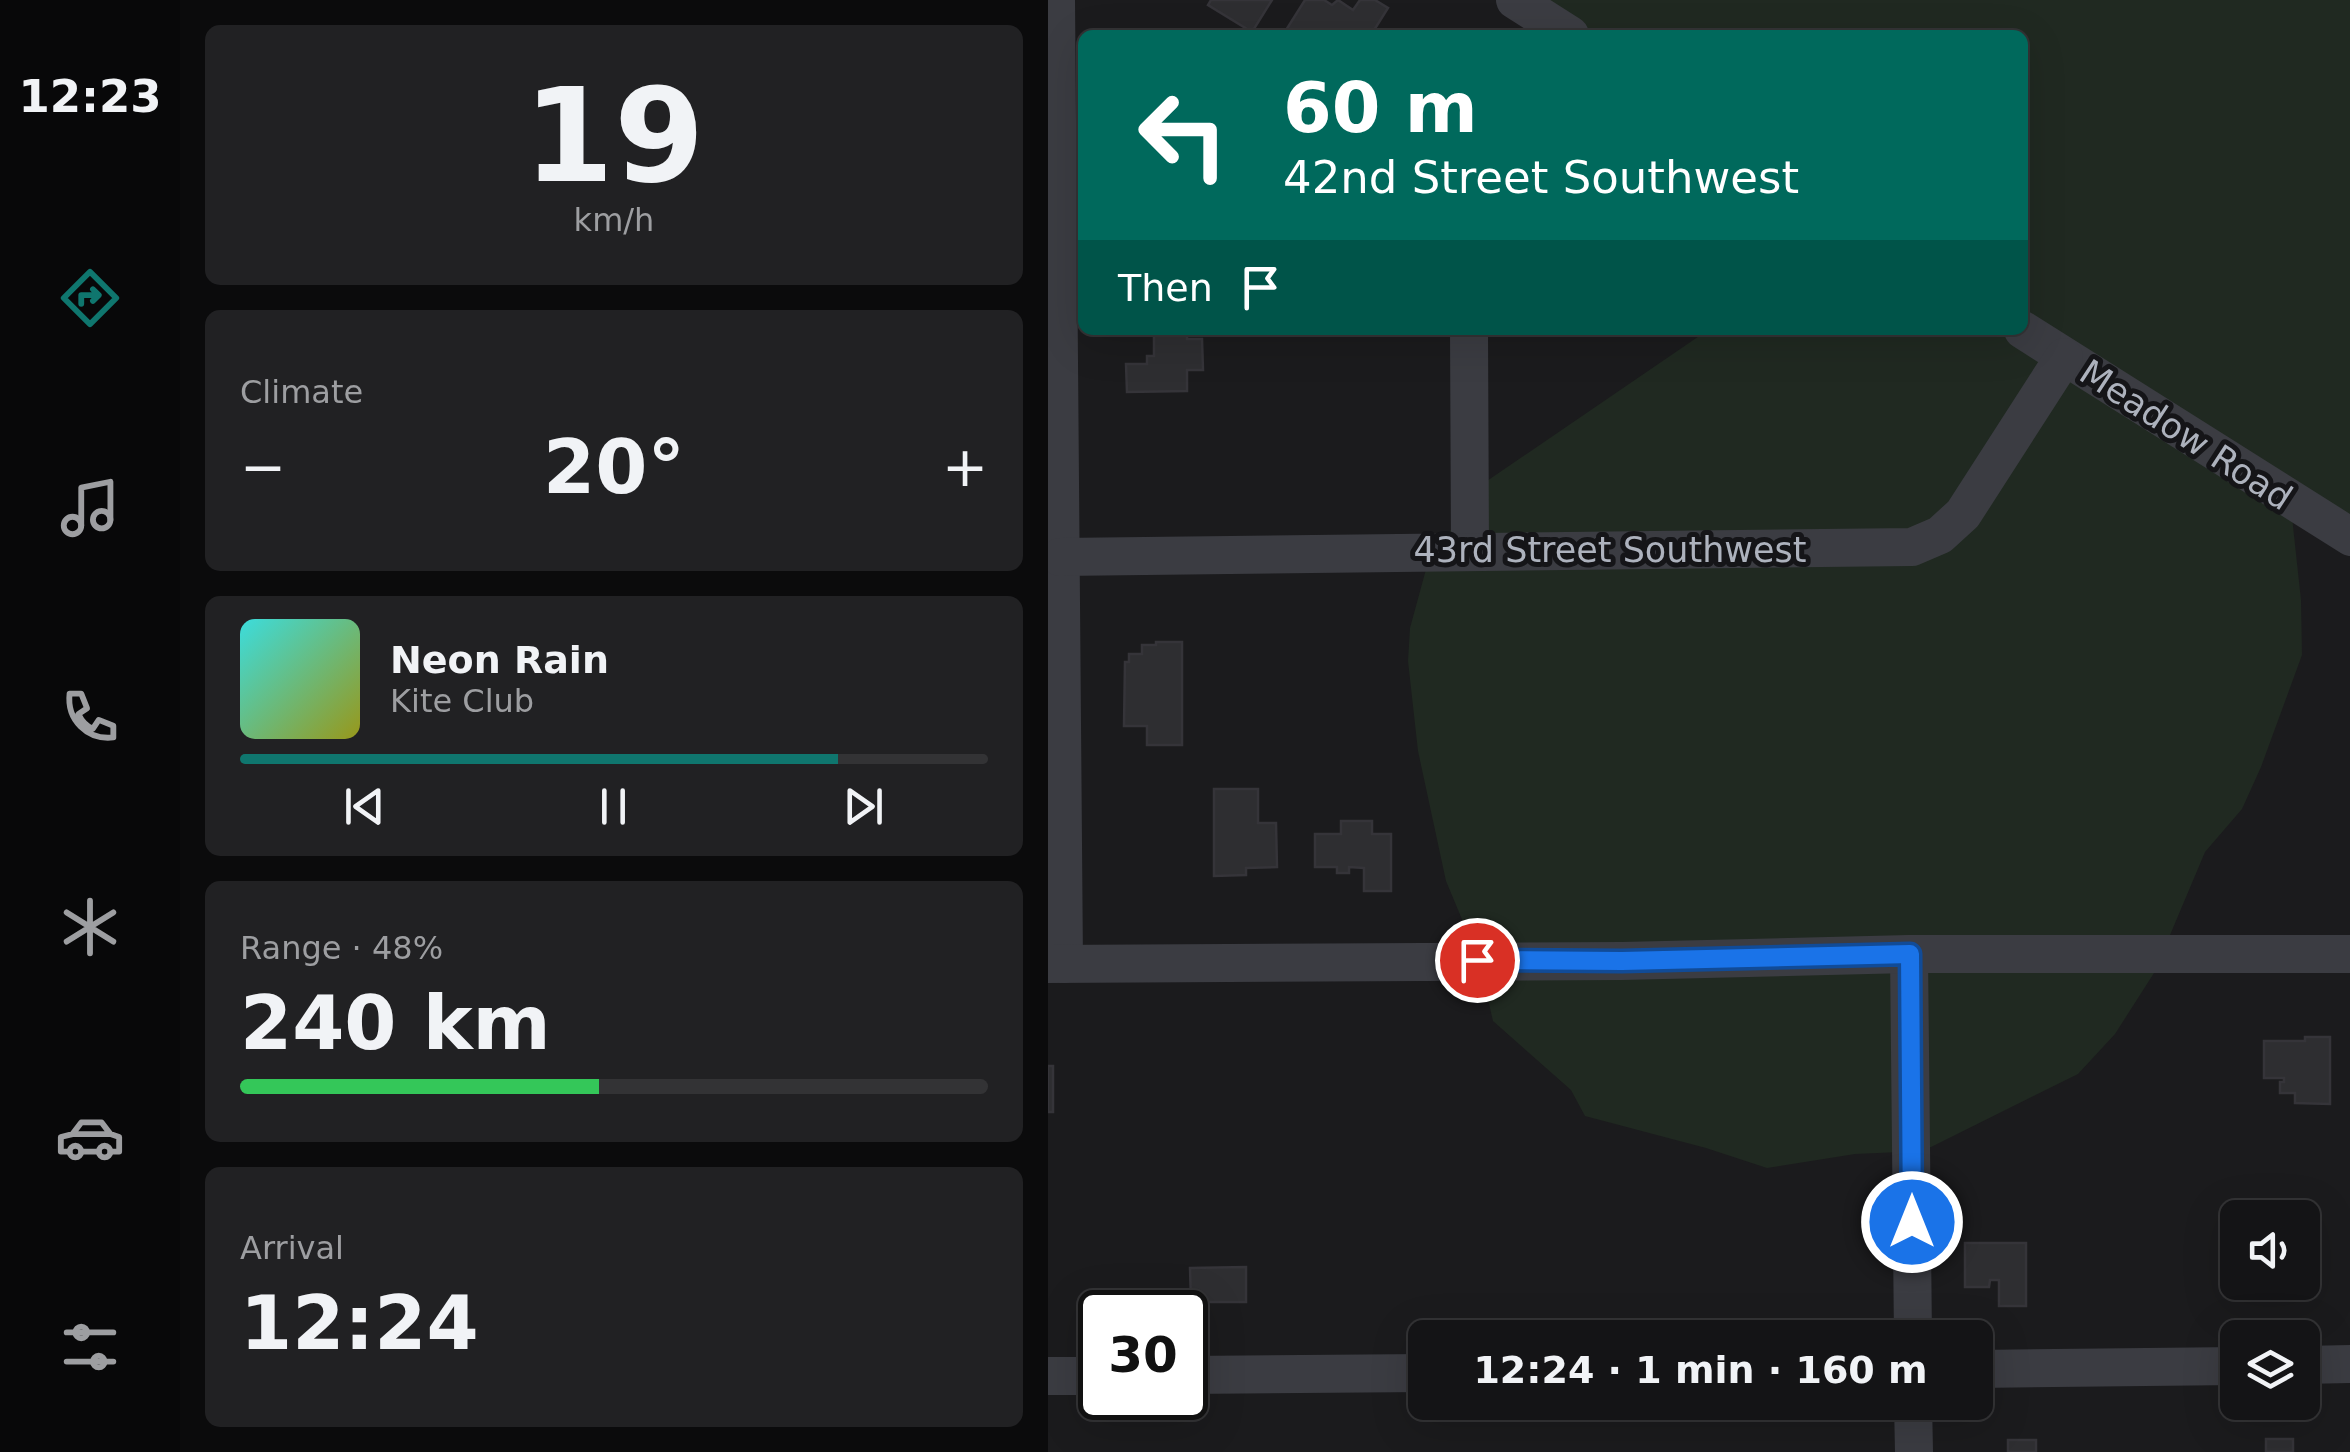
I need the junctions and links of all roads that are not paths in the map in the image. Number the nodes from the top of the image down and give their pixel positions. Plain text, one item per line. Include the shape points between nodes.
1 (1056, 0) edge
2 (1515, 0) edge
3 (1562, 30) edge
4 (2028, 333) edge
5 (1469, 335) edge
6 (2064, 357) junction
7 (2350, 537) edge
8 (1470, 550) junction
9 (1060, 557) junction
10 (1910, 954) junction
11 (2350, 954) edge
12 (1056, 964) edge
13 (1912, 1320) edge
14 (2350, 1364) edge
15 (2320, 1365) edge
16 (2220, 1366) edge
17 (1993, 1368) edge
18 (1408, 1373) edge
19 (1208, 1375) edge
20 (1048, 1376) edge
21 (1078, 1376) edge
22 (1913, 1420) edge
23 (1914, 1452) edge

1 - 9 street
2 - 3 street
4 - 6 street, Meadow Road
5 - 8 street
6 - 7 street, Meadow Road
6 - 8 street, 43rd Street Southwest via 1963,514 1940,535 1912,547
8 - 9 street, 43rd Street Southwest
9 - 12 street
10 - 11 street
10 - 12 street
10 - 13 street
14 - 15 street
16 - 17 street
18 - 19 street
20 - 21 street
22 - 23 street

